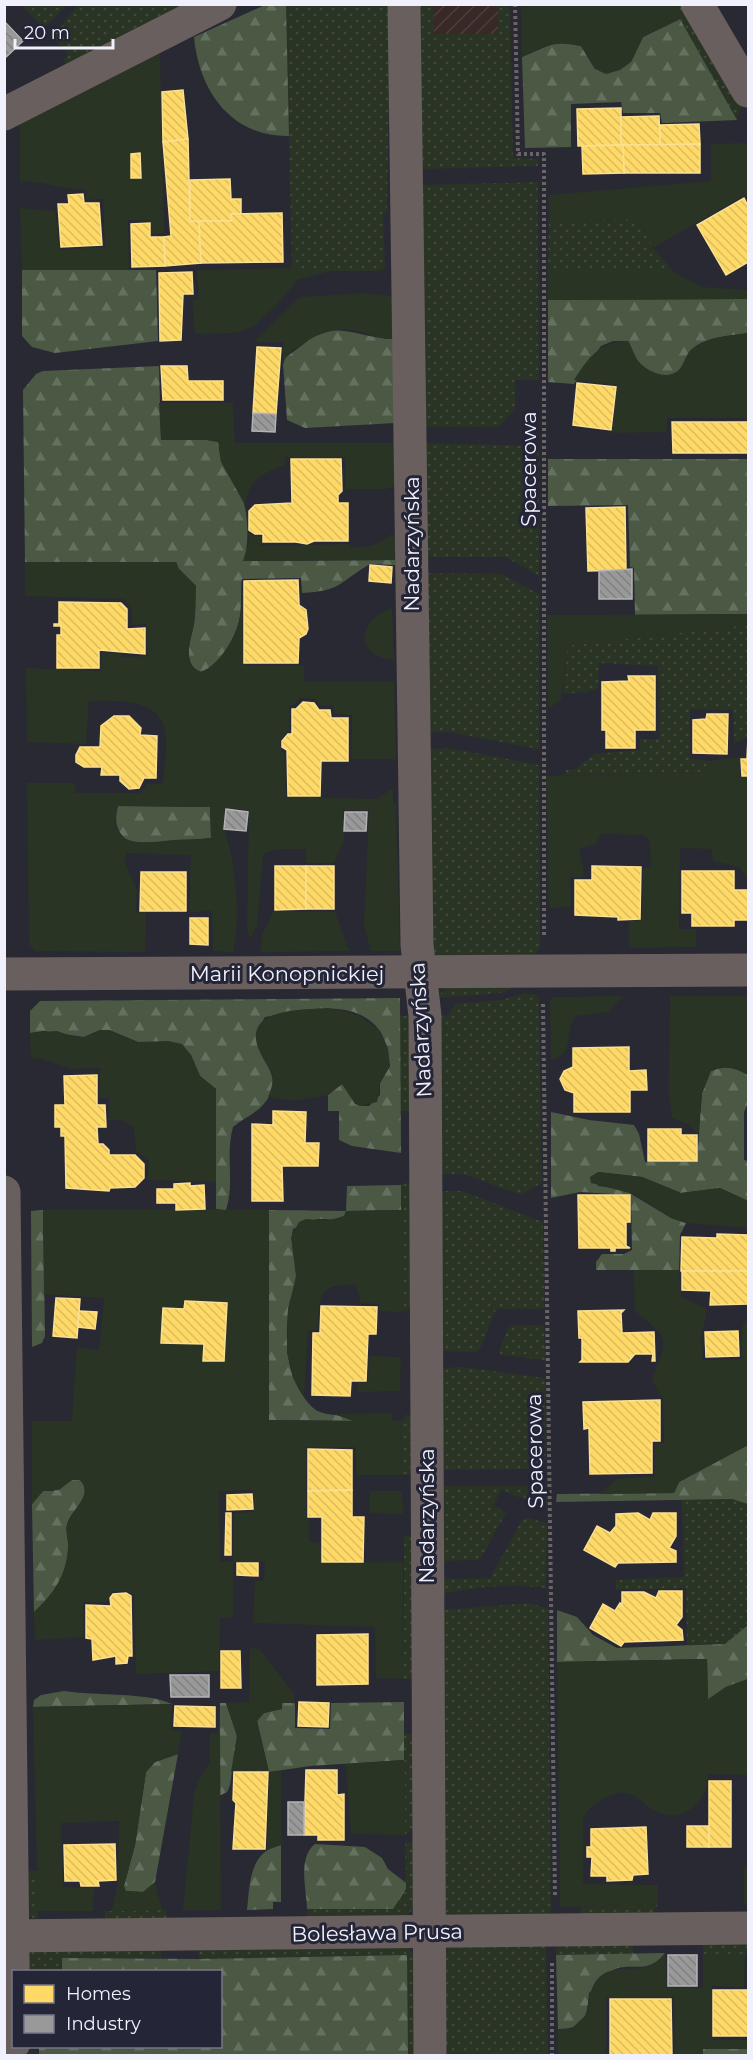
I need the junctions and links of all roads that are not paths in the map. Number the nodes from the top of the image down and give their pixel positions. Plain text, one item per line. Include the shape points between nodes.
1 (220, 4) edge
2 (404, 4) edge
3 (697, 4) edge
4 (748, 92) edge
5 (4, 114) edge
6 (748, 970) edge
7 (420, 973) junction
8 (4, 974) edge
9 (4, 1192) edge
10 (748, 1928) edge
11 (429, 1932) junction
12 (9, 1936) edge
13 (12, 2001) edge
14 (430, 2055) edge

1 - 5 street
2 - 7 street, Nadarzyńska via 416,922
3 - 4 street
6 - 7 street, Marii Konopnickiej
7 - 8 street, Marii Konopnickiej
7 - 11 street, Nadarzyńska via 425,1028
9 - 12 street
10 - 11 street, Bolesława Prusa
11 - 12 street, Bolesława Prusa
11 - 14 street, Nadarzyńska
12 - 13 street

